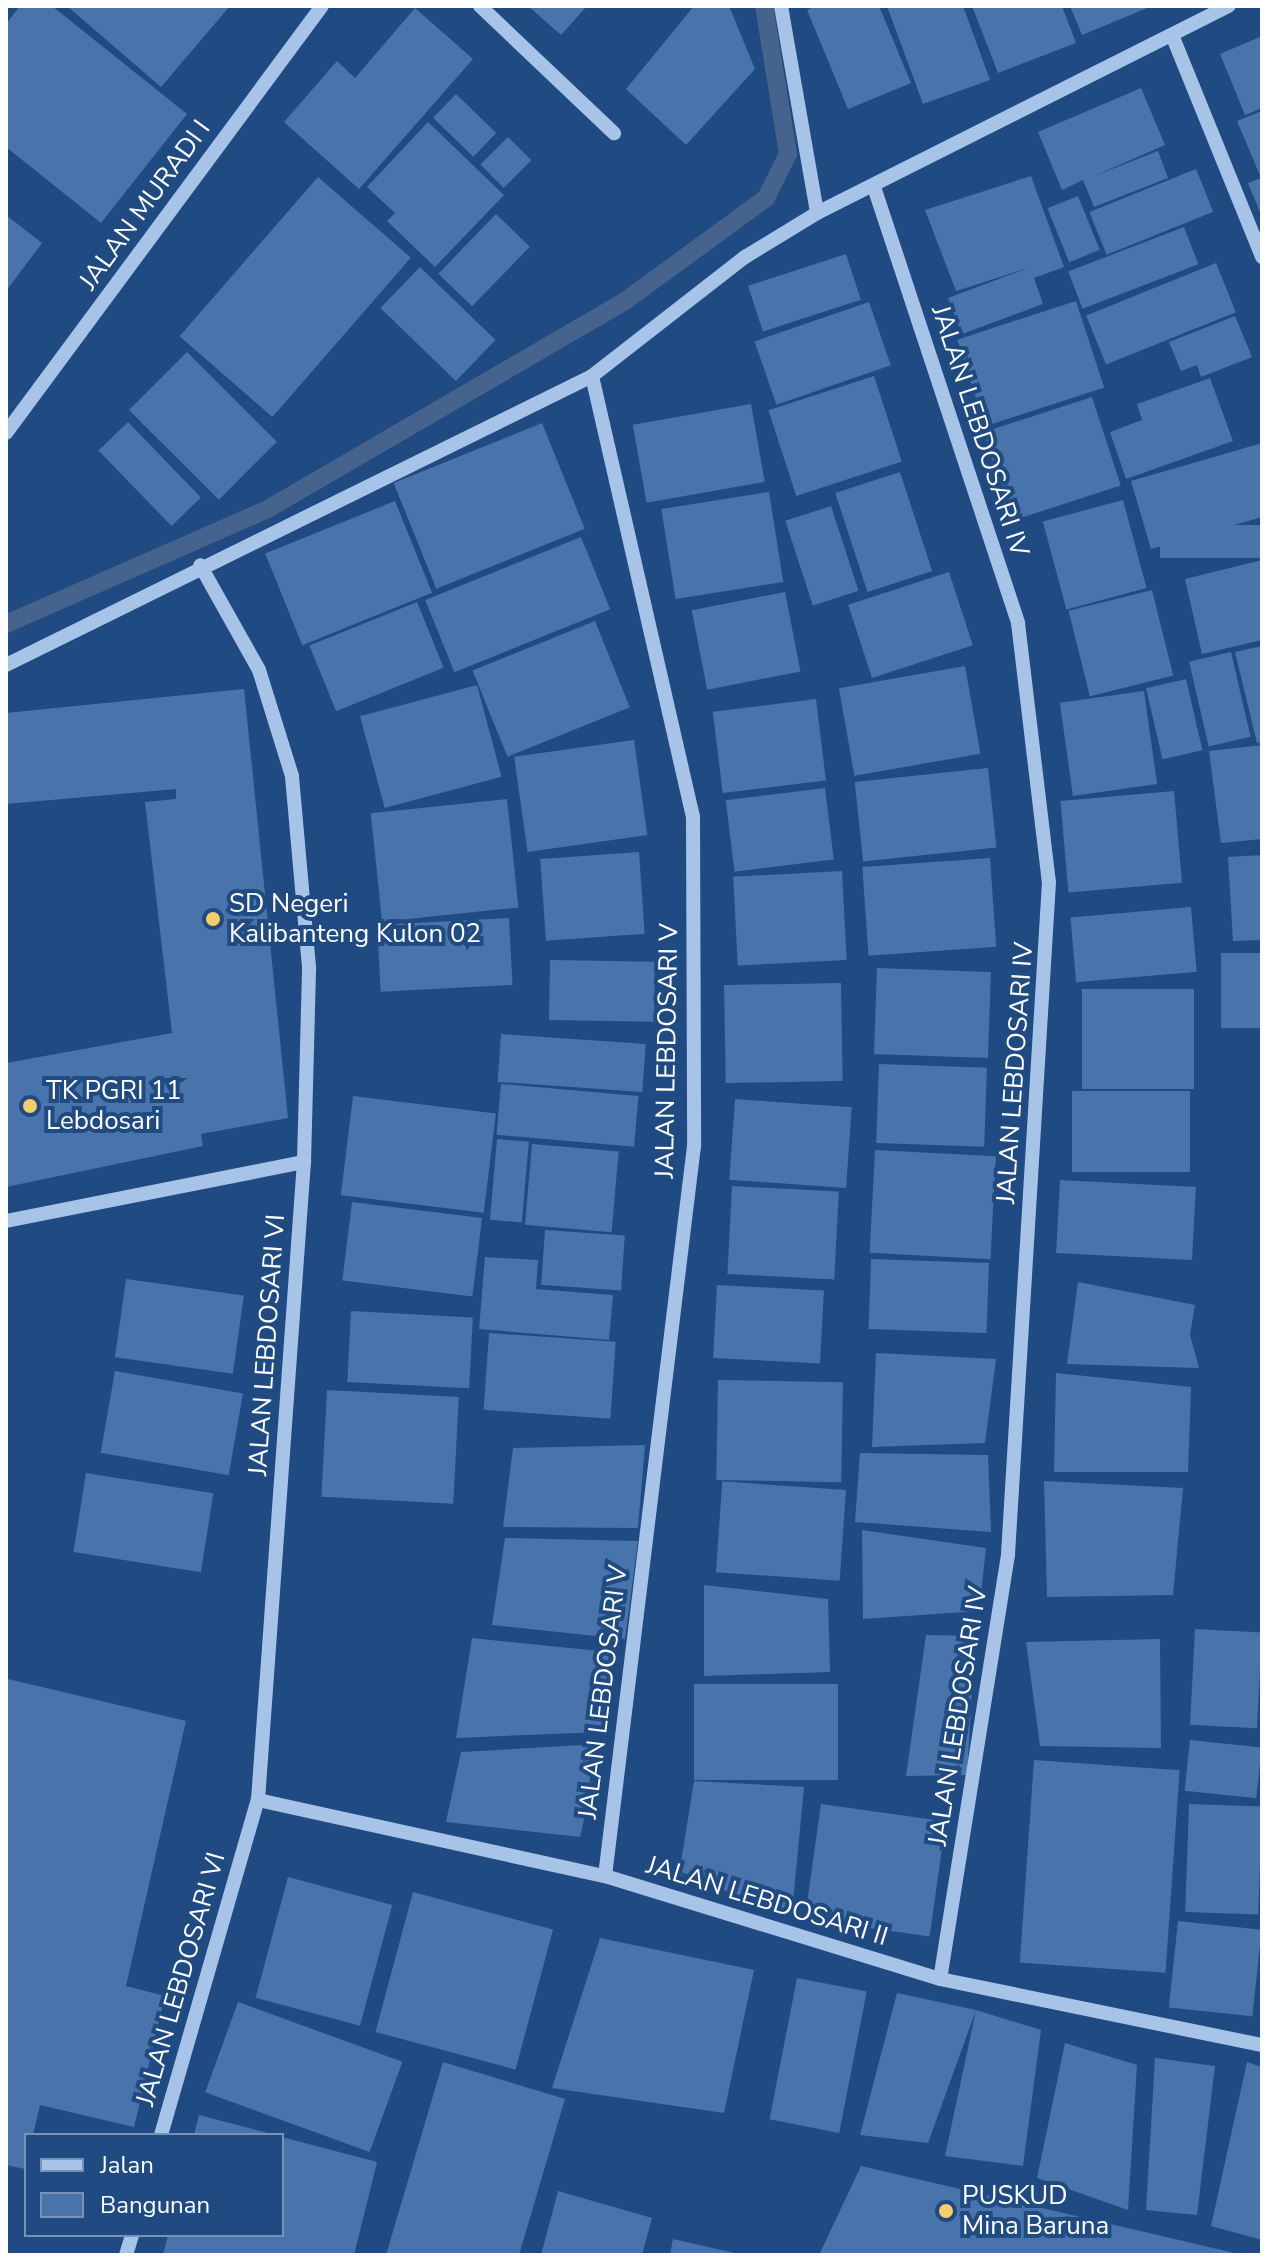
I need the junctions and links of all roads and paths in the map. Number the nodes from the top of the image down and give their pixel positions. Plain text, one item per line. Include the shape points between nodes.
1 (322, 6) edge
2 (480, 6) edge
3 (781, 6) edge
4 (1229, 6) edge
5 (1172, 35) junction
6 (614, 133) dead end
7 (875, 190) junction
8 (817, 213) junction
9 (1262, 257) edge
10 (592, 376) junction
11 (6, 433) edge
12 (200, 565) junction
13 (6, 665) edge
14 (304, 1162) junction
15 (6, 1221) edge
16 (258, 1800) junction
17 (605, 1876) junction
18 (940, 1979) junction
19 (1262, 2045) edge
20 (162, 2133) edge

1 - 11 street, JALAN MURADI I
2 - 6 street
3 - 8 street
4 - 5 street
5 - 7 street
5 - 9 street
7 - 8 street
7 - 18 street, JALAN LEBDOSARI IV via 1018,623 1049,882 1008,1555
8 - 10 street via 745,257
10 - 12 street
10 - 17 street, JALAN LEBDOSARI V via 693,816 694,1146
12 - 13 street
12 - 14 street, JALAN LEBDOSARI VI via 259,670 292,776 309,967
14 - 15 street
14 - 16 street, JALAN LEBDOSARI VI
16 - 17 street, JALAN LEBDOSARI II
16 - 20 street, JALAN LEBDOSARI VI
17 - 18 street, JALAN LEBDOSARI II
18 - 19 street, JALAN LEBDOSARI II

